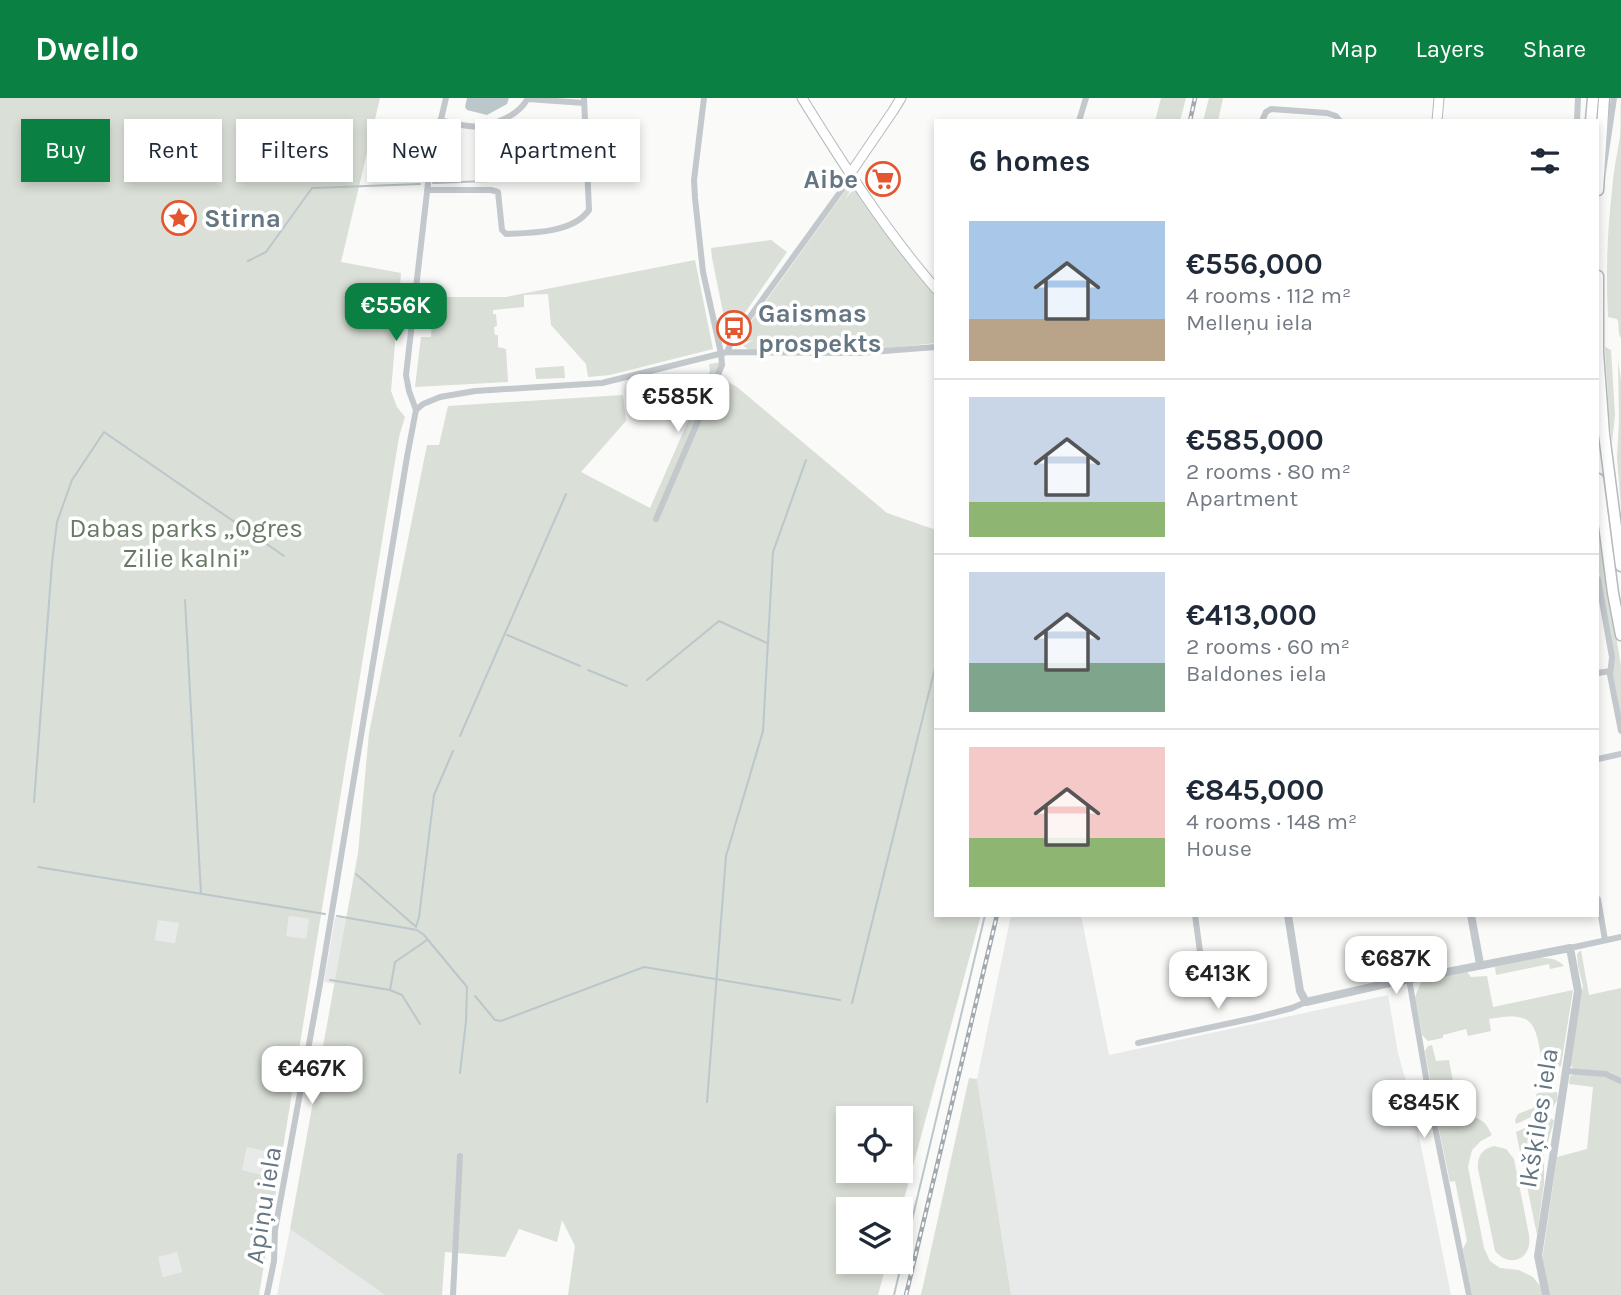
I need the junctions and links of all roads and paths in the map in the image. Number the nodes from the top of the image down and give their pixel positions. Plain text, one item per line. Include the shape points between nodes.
1 (446, 98) edge
2 (704, 98) edge
3 (802, 98) edge
4 (901, 98) edge
5 (1086, 98) edge
6 (1440, 98) edge
7 (1578, 98) edge
8 (1593, 98) edge
9 (1604, 98) edge
10 (1614, 98) edge
11 (528, 99) edge
12 (584, 100) edge
13 (440, 119) edge
14 (1080, 119) edge
15 (1263, 119) edge
16 (1338, 119) edge
17 (1437, 119) edge
18 (1577, 119) edge
19 (1591, 119) edge
20 (461, 125) edge
21 (850, 174) junction
22 (1599, 175) edge
23 (428, 182) edge
24 (1599, 186) edge
25 (427, 190) junction
26 (934, 287) edge
27 (934, 347) edge
28 (1599, 352) edge
29 (724, 353) junction
30 (416, 410) junction
31 (1599, 487) edge
32 (656, 519) dead end
33 (1621, 566) edge
34 (1599, 593) edge
35 (1601, 621) edge
36 (1621, 635) edge
37 (1610, 671) junction
38 (1599, 673) edge
39 (1621, 731) edge
40 (1621, 754) edge
41 (1599, 759) edge
42 (1599, 905) edge
43 (1195, 917) edge
44 (1288, 917) edge
45 (1471, 917) edge
46 (1621, 936) edge
47 (1605, 940) junction
48 (1570, 948) junction
49 (1480, 964) junction
50 (1409, 979) junction
51 (1204, 981) dead end
52 (1306, 1002) junction
53 (1138, 1044) dead end
54 (1566, 1072) junction
55 (1621, 1081) edge
56 (460, 1156) dead end
57 (267, 1295) edge
58 (453, 1295) edge
59 (1469, 1295) edge
60 (1546, 1295) edge

1 - 13 street
2 - 29 street via 695,198 703,272
3 - 21 main road
4 - 21 main road
5 - 14 street
6 - 17 main road
7 - 18 street
8 - 19 highway
9 - 22 highway
10 - 24 street
11 - 12 street
11 - 20 street via 512,116 490,126
12 - 25 street via 589,210 583,218 549,231 506,234 498,192
15 - 16 street via 1271,109 1327,113
21 - 26 main road
21 - 29 street
23 - 25 street
25 - 30 street via 406,375
27 - 29 street via 858,353
28 - 33 highway
29 - 30 street via 602,383 440,397
29 - 32 street
30 - 57 street, Apiņu iela
31 - 36 highway
34 - 35 street
35 - 37 street via 1612,657
37 - 38 street
37 - 39 street
40 - 41 street
42 - 47 street
43 - 51 street
44 - 52 street via 1300,991
45 - 49 street
46 - 47 street
47 - 48 street
48 - 49 street
48 - 54 street, Ikšķiles iela via 1578,991
49 - 50 street
50 - 52 street
50 - 59 street
52 - 53 street
54 - 55 street via 1606,1074
54 - 60 street, Ikšķiles iela via 1538,1256
56 - 58 street

